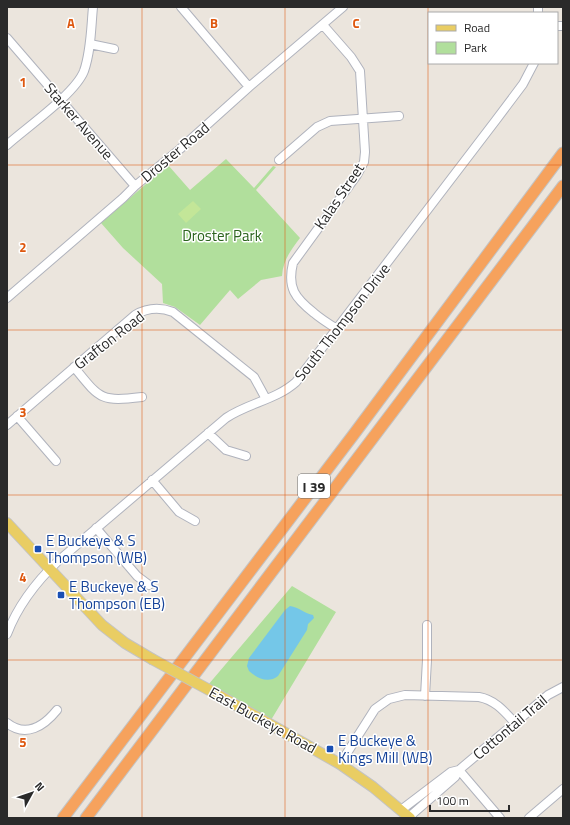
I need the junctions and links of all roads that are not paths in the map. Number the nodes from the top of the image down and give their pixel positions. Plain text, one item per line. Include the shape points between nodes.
1 (93, 7) edge
2 (181, 7) edge
3 (344, 7) edge
4 (323, 25) junction
5 (7, 38) edge
6 (90, 44) junction
7 (114, 49) dead end
8 (533, 64) edge
9 (249, 87) junction
10 (60, 100) junction
11 (399, 116) dead end
12 (363, 118) junction
13 (7, 145) edge
14 (563, 153) edge
15 (279, 160) dead end
16 (135, 186) junction
17 (563, 186) edge
18 (7, 298) edge
19 (337, 329) junction
20 (74, 368) junction
21 (142, 397) dead end
22 (266, 399) junction
23 (18, 416) junction
24 (7, 425) edge
25 (208, 433) junction
26 (246, 456) dead end
27 (56, 461) dead end
28 (152, 480) junction
29 (195, 521) dead end
30 (7, 523) edge
31 (96, 528) junction
32 (48, 571) junction
33 (149, 585) dead end
34 (427, 625) dead end
35 (7, 634) edge
36 (563, 687) edge
37 (425, 696) junction
38 (57, 710) dead end
39 (7, 723) edge
40 (514, 723) junction
41 (340, 764) junction
42 (459, 770) junction
43 (563, 790) edge
44 (407, 815) edge
45 (63, 818) edge
46 (86, 818) edge
47 (500, 818) edge
48 (529, 818) edge

1 - 6 street
2 - 9 street
3 - 4 street, Droster Road
4 - 9 street, Droster Road
4 - 12 street, Kalas Street via 360,71
5 - 10 street, Starker Avenue
6 - 7 street
6 - 10 street via 88,60 80,79
8 - 19 street, South Thompson Drive via 523,84 501,114
9 - 16 street, Droster Road via 180,150
10 - 13 street
10 - 16 street, Starker Avenue
11 - 12 street
12 - 15 street via 324,123
12 - 19 street, Kalas Street via 365,152 362,167 292,267 292,286 299,301
14 - 45 highway, I 39
16 - 18 street, Droster Road
17 - 46 highway, I 39
19 - 22 street, South Thompson Drive via 296,382 286,390
20 - 21 street via 91,388 104,397 118,400
20 - 22 street, Grafton Road via 135,315 149,309 164,309 173,312 254,377
20 - 23 street, Grafton Road
22 - 25 street, South Thompson Drive via 236,411
23 - 24 street, Grafton Road
23 - 27 street
25 - 26 street via 226,450
25 - 28 street, South Thompson Drive
28 - 29 street via 179,512
28 - 31 street, South Thompson Drive
30 - 32 main road, East Buckeye Road
31 - 32 street, South Thompson Drive
31 - 33 street via 137,576
32 - 35 street, South Thompson Drive via 16,613
32 - 41 main road, East Buckeye Road, bridge via 71,601 116,640
34 - 37 street
36 - 40 street, Cottontail Trail via 548,695
37 - 40 street via 486,698 499,706
37 - 41 street via 400,696 379,705
38 - 39 street via 49,720 35,728 17,729
40 - 42 street, Cottontail Trail
41 - 44 main road, East Buckeye Road
42 - 44 street, Cottontail Trail via 451,772
42 - 47 street
43 - 48 street

